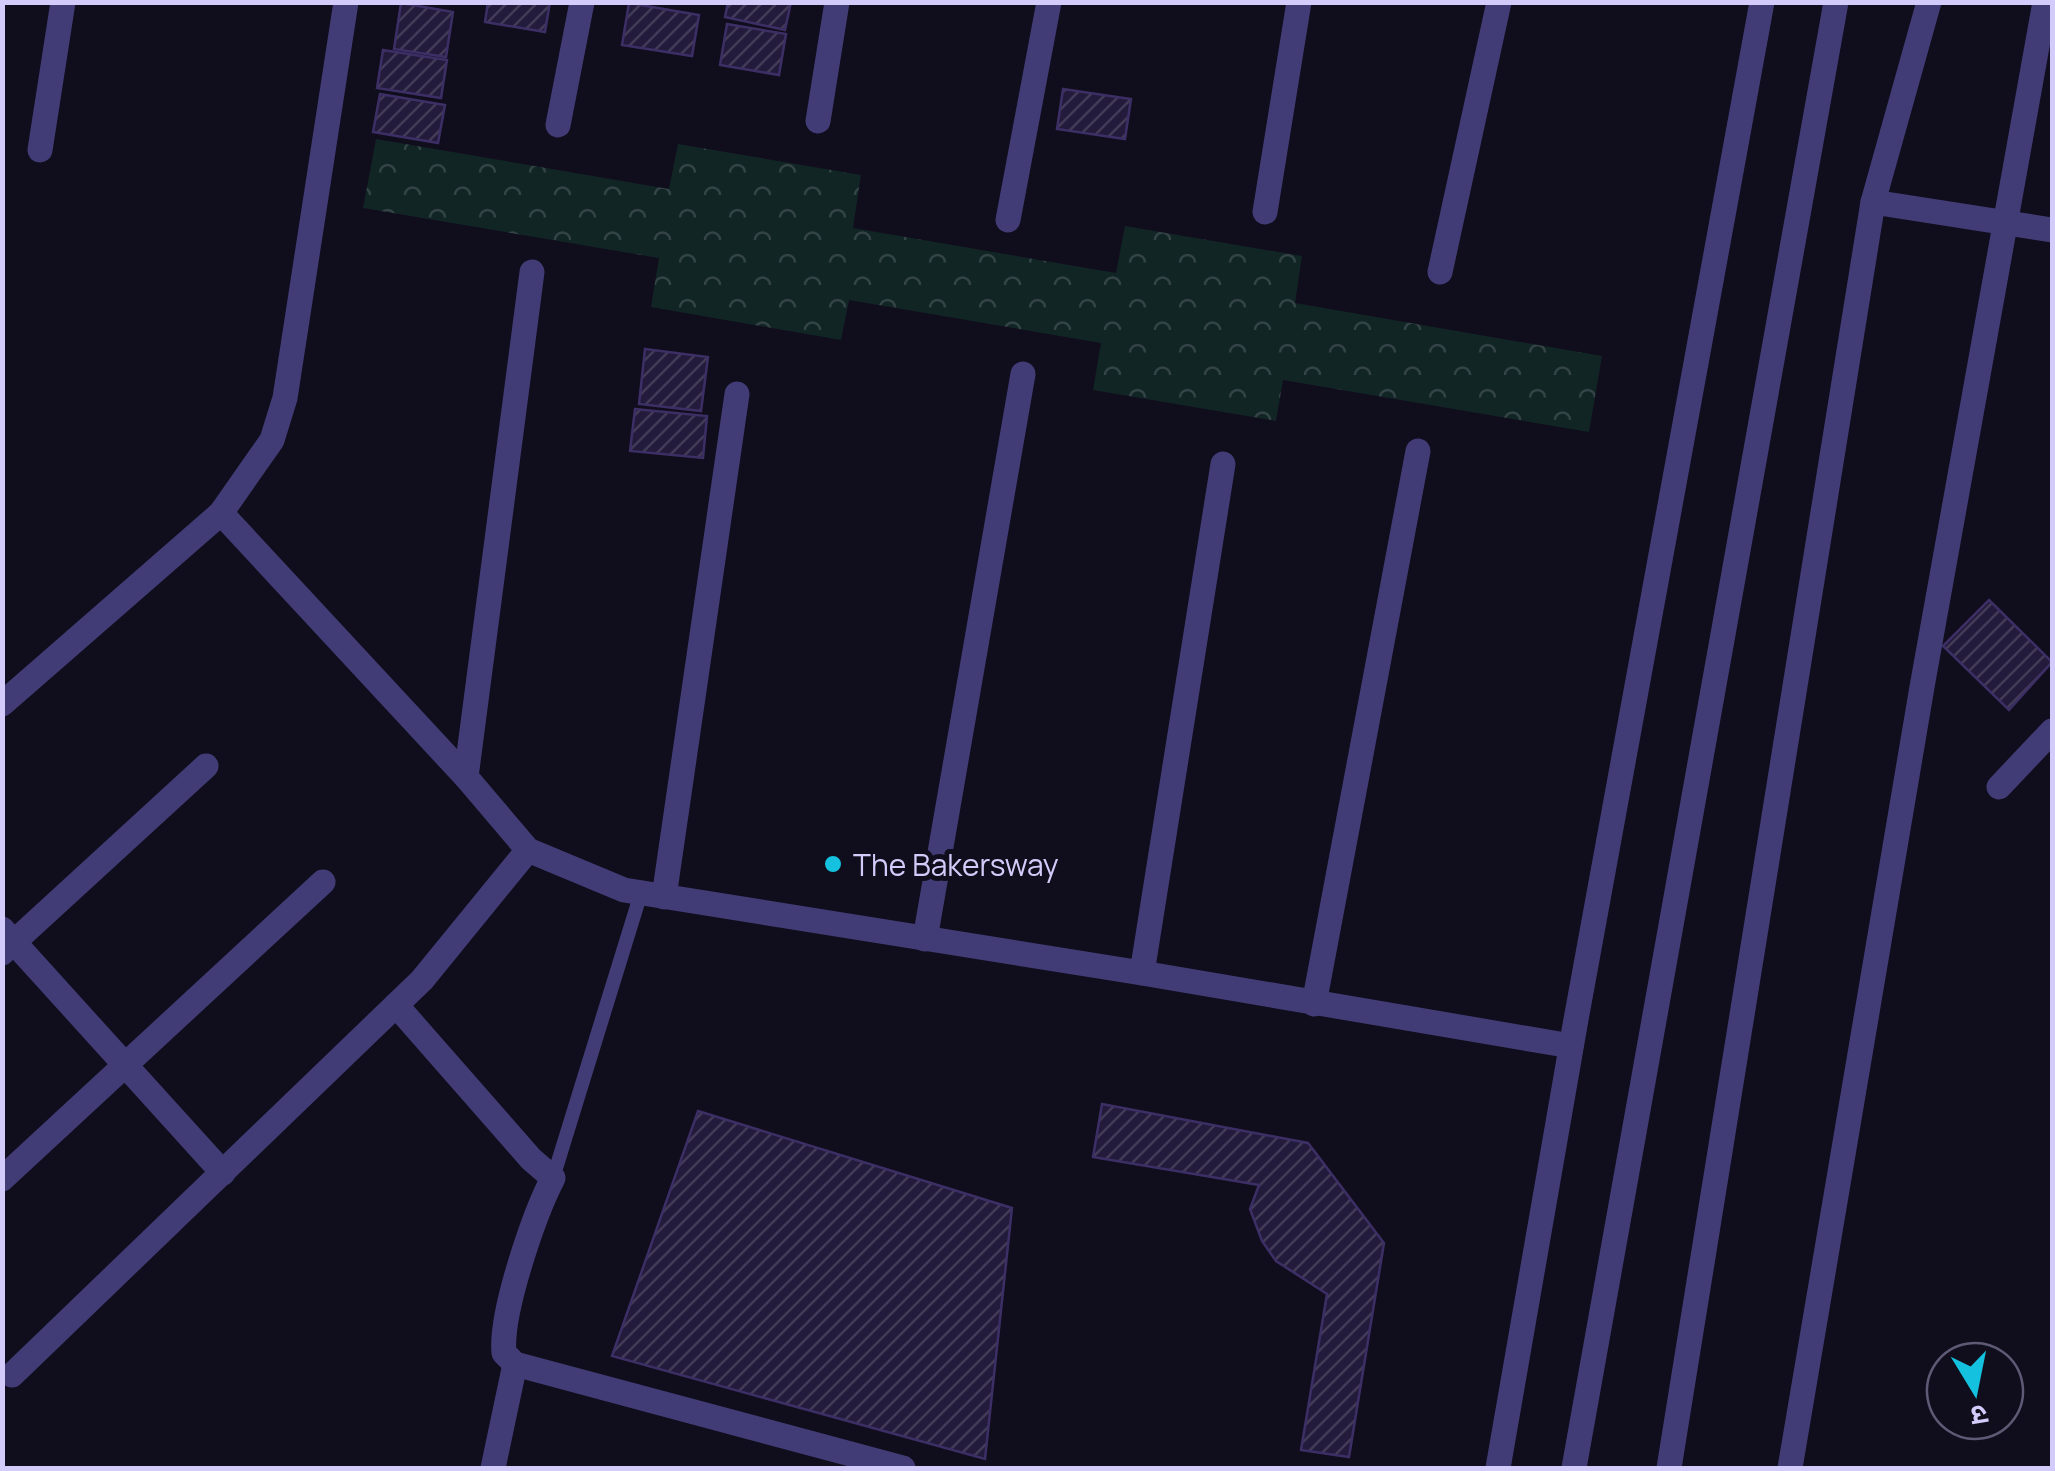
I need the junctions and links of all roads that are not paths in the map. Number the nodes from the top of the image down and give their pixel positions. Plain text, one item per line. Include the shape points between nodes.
1 (63, 2) edge
2 (346, 2) edge
3 (582, 2) edge
4 (837, 2) edge
5 (1049, 2) edge
6 (1299, 2) edge
7 (1499, 2) edge
8 (1762, 2) edge
9 (1836, 2) edge
10 (1929, 2) edge
11 (2045, 2) edge
12 (818, 122) dead end
13 (558, 125) dead end
14 (40, 150) dead end
15 (1873, 202) junction
16 (1265, 212) dead end
17 (1008, 220) dead end
18 (2006, 223) junction
19 (2052, 230) edge
20 (532, 272) dead end
21 (1440, 272) dead end
22 (1023, 374) dead end
23 (738, 394) dead end
24 (1418, 451) dead end
25 (1223, 464) dead end
26 (221, 513) junction
27 (2, 704) edge
28 (2052, 731) edge
29 (206, 766) dead end
30 (466, 777) junction
31 (1998, 787) dead end
32 (528, 850) junction
33 (323, 882) dead end
34 (653, 895) junction
35 (925, 939) junction
36 (7, 941) edge
37 (1142, 973) junction
38 (1314, 1004) junction
39 (396, 1006) junction
40 (1571, 1046) junction
41 (126, 1065) junction
42 (223, 1173) junction
43 (554, 1178) junction
44 (2, 1179) edge
45 (516, 1364) junction
46 (12, 1375) dead end
47 (493, 1468) edge
48 (903, 1468) edge
49 (1498, 1468) edge
50 (1574, 1468) edge
51 (1669, 1468) edge
52 (1790, 1468) edge

1 - 14 street
2 - 26 street via 285,398 272,440
3 - 13 street
4 - 12 street
5 - 17 street
6 - 16 street
7 - 21 street
8 - 40 street
9 - 50 street
10 - 15 street
11 - 18 street
15 - 18 street
15 - 51 street
18 - 19 street
18 - 52 street
20 - 30 street
22 - 35 street
23 - 34 street
24 - 38 street
25 - 37 street
26 - 27 street
26 - 30 street
28 - 31 street
29 - 36 street
30 - 32 street
32 - 34 street via 624,890
32 - 39 street
33 - 41 street
34 - 35 street
34 - 43 lane
35 - 37 street
36 - 41 street
37 - 38 street
38 - 40 street
39 - 42 street
39 - 43 street
40 - 49 street
41 - 42 street
41 - 44 street
42 - 46 street
43 - 45 street via 506,1320 504,1352
45 - 47 street
45 - 48 street

